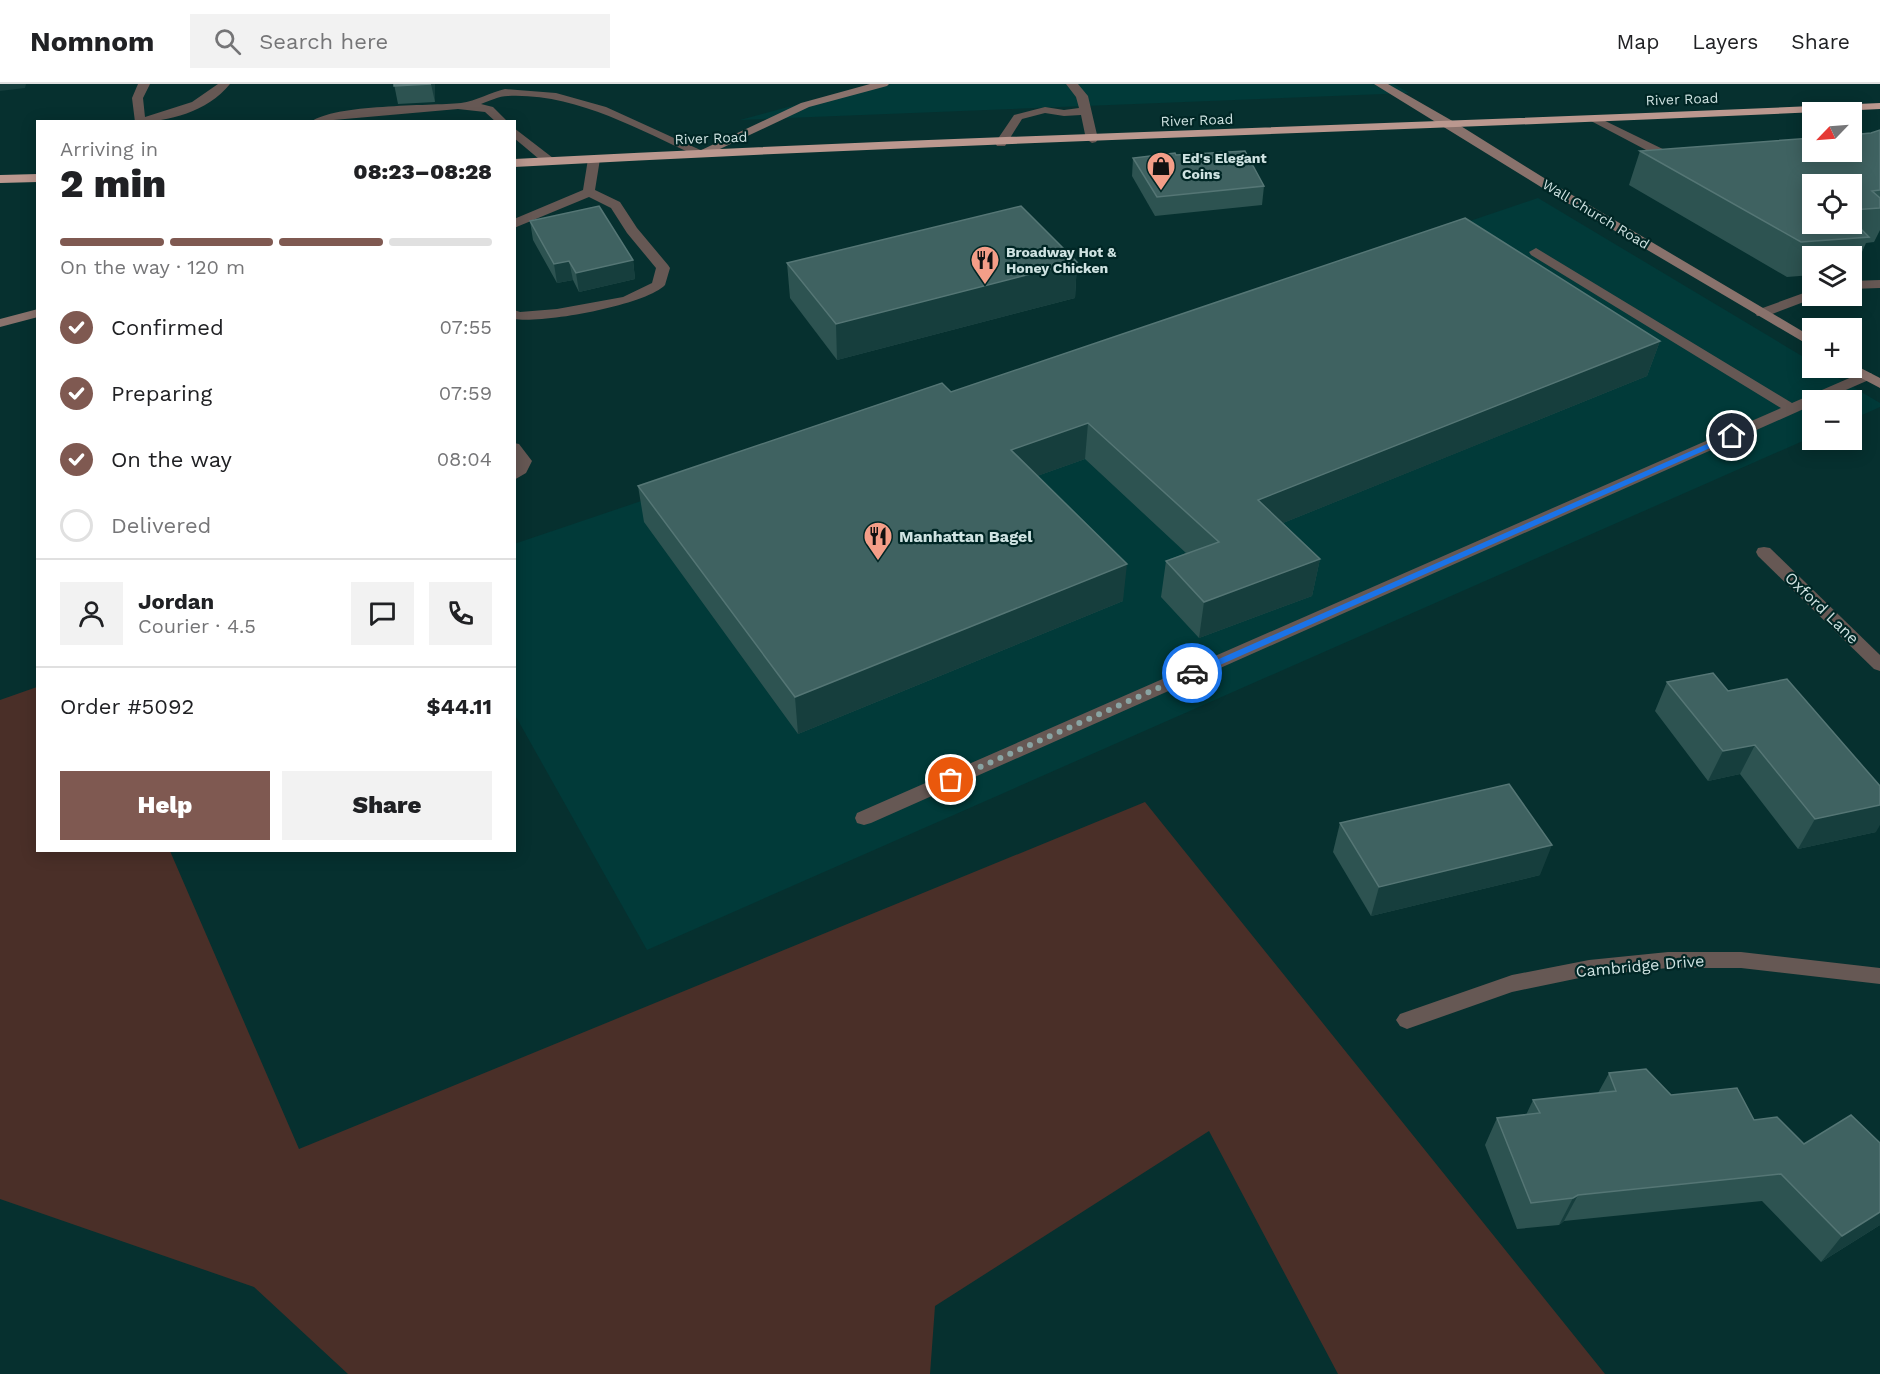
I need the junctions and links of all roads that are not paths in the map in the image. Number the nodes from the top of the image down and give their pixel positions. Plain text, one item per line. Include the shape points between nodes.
1 (144, 84) edge
2 (224, 84) edge
3 (883, 84) edge
4 (1072, 84) edge
5 (1380, 84) edge
6 (464, 106) junction
7 (1880, 106) edge
8 (1862, 107) edge
9 (1085, 111) junction
10 (1802, 111) edge
11 (1595, 119) junction
12 (142, 120) edge
13 (145, 120) edge
14 (320, 120) edge
15 (501, 120) edge
16 (1452, 125) junction
17 (516, 133) edge
18 (1092, 139) junction
19 (1001, 143) junction
20 (701, 153) junction
21 (1694, 157) edge
22 (594, 159) junction
23 (549, 161) junction
24 (516, 163) edge
25 (36, 178) edge
26 (0, 179) edge
27 (589, 192) junction
28 (516, 223) edge
29 (1536, 252) dead end
30 (1880, 284) edge
31 (1862, 285) edge
32 (1802, 298) edge
33 (36, 314) edge
34 (1762, 314) junction
35 (516, 315) edge
36 (0, 323) edge
37 (1802, 337) edge
38 (1862, 374) edge
39 (1866, 376) junction
40 (1880, 384) edge
41 (1792, 409) junction
42 (516, 450) edge
43 (516, 474) edge
44 (1764, 552) dead end
45 (1880, 665) edge
46 (864, 818) dead end
47 (1880, 976) edge
48 (1407, 1020) dead end

1 - 12 street via 136,106
2 - 13 street via 201,104
3 - 20 street via 805,105
4 - 9 street via 1082,96
5 - 16 street, Wall Church Road
6 - 14 street via 369,112
6 - 15 street via 489,109
6 - 20 street via 505,92 556,96 602,108
7 - 8 highway, River Road
9 - 18 street
9 - 19 street via 1046,110 1018,117
10 - 11 highway, River Road
11 - 16 highway, River Road
11 - 21 street via 1671,158
16 - 18 highway, River Road
16 - 34 street, Wall Church Road
17 - 23 street
18 - 19 highway, River Road
19 - 20 highway, River Road
20 - 22 highway, River Road
22 - 23 highway, River Road
22 - 27 street
23 - 24 highway, River Road
25 - 26 highway
27 - 28 street
27 - 35 street via 616,205 663,268 658,285 627,300 557,313
29 - 41 street
30 - 31 street
32 - 34 street
33 - 36 street
34 - 37 street, Wall Church Road
38 - 39 street
39 - 40 street
39 - 41 street
41 - 46 street
42 - 43 street via 524,461
44 - 45 street, Oxford Lane
47 - 48 street, Cambridge Drive via 1741,960 1668,960 1589,968 1512,984

